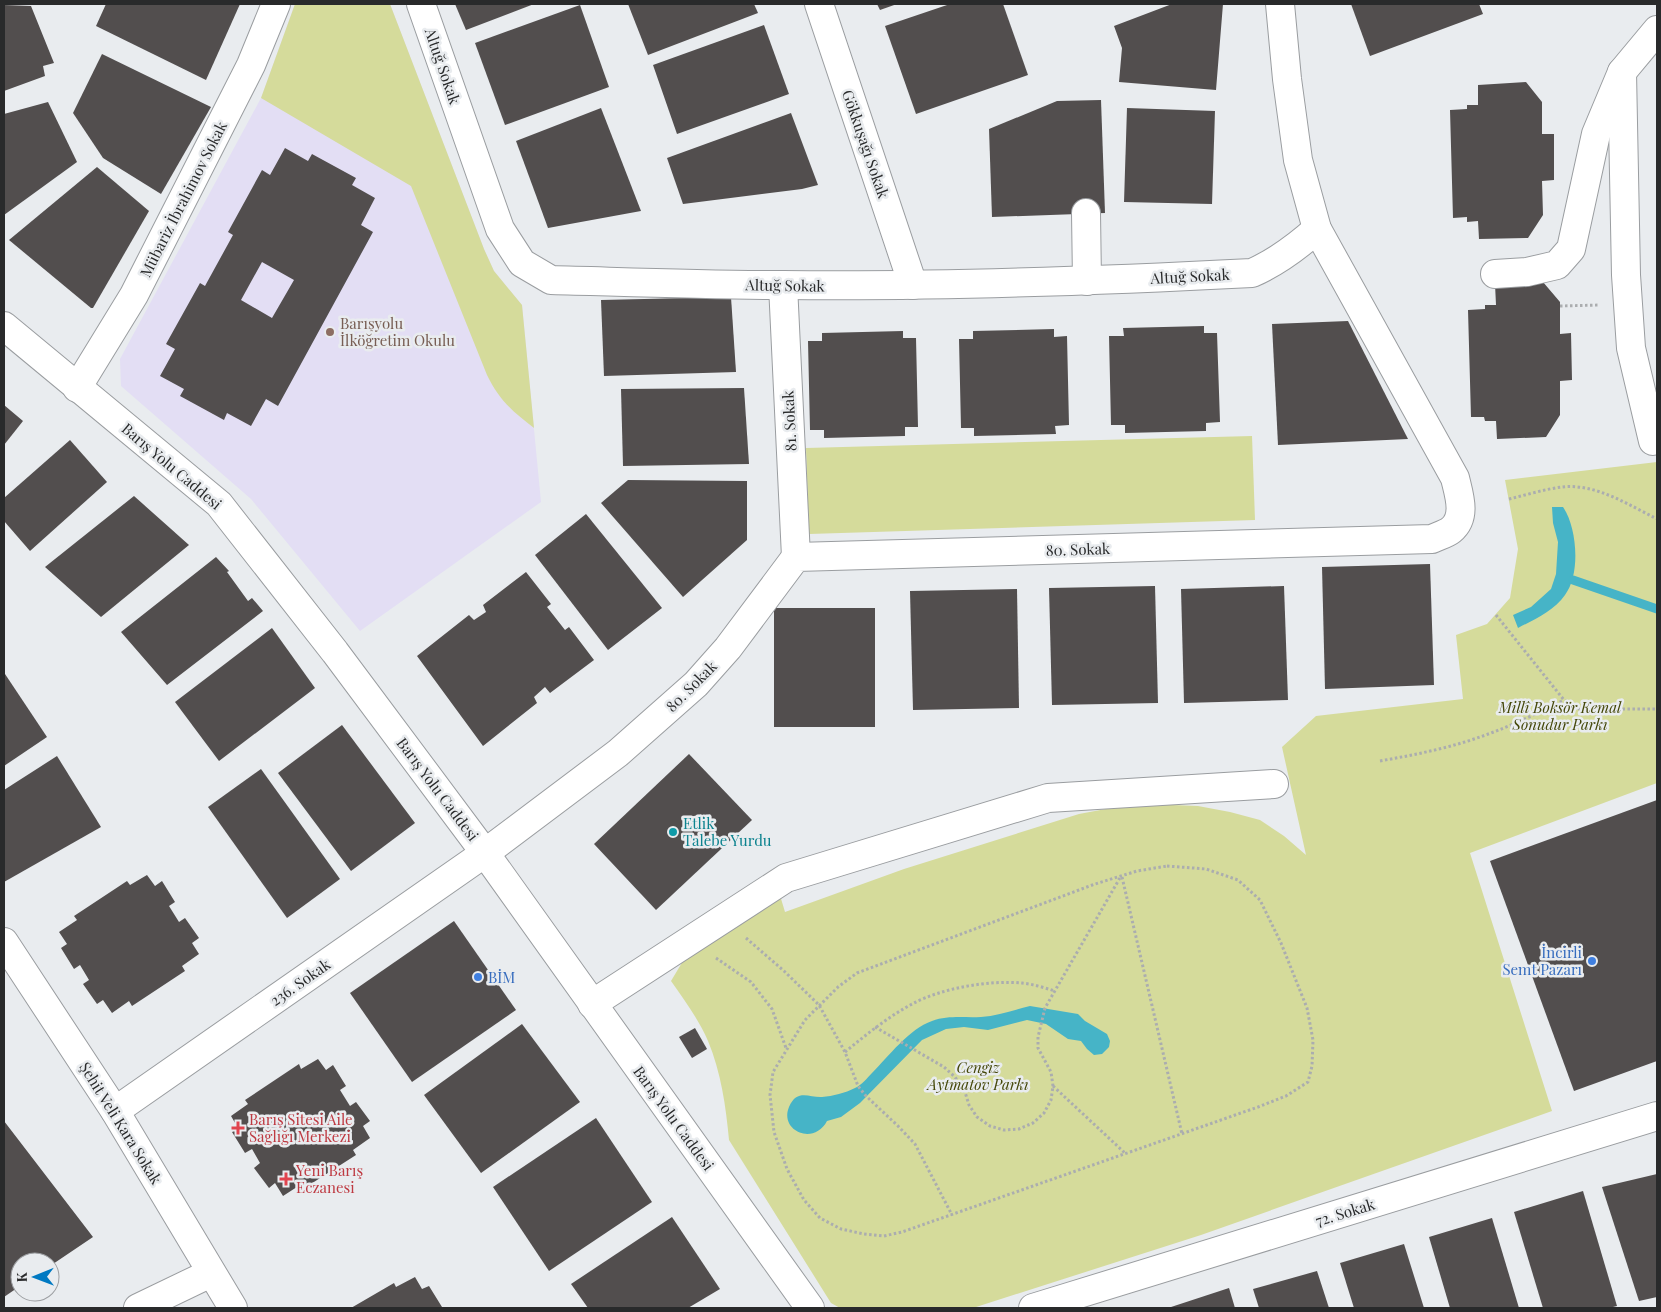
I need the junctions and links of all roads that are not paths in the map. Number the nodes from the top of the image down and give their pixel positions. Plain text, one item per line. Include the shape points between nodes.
1 (276, 4) edge
2 (421, 4) edge
3 (819, 4) edge
4 (1280, 4) edge
5 (1657, 30) edge
6 (1622, 72) junction
7 (1086, 213) dead end
8 (1317, 229) junction
9 (1495, 274) dead end
10 (1087, 281) junction
11 (913, 285) junction
12 (783, 286) junction
13 (4, 326) edge
14 (78, 388) junction
15 (1653, 441) dead end
16 (796, 557) junction
17 (1274, 784) dead end
18 (485, 853) junction
19 (4, 942) edge
20 (592, 1004) junction
21 (115, 1111) junction
22 (1657, 1116) edge
23 (211, 1272) junction
24 (138, 1308) edge
25 (233, 1308) edge
26 (810, 1308) edge
27 (1033, 1308) edge

1 - 14 street, Mübariz İbrahimov Sokak via 251,65 134,295
2 - 12 street, Altuğ Sokak via 500,229 522,262 551,280
3 - 11 street, Gökkuşağı Sokak
4 - 8 street, 80. Sokak via 1298,160
5 - 6 street
6 - 9 street via 1596,134 1571,248 1557,265 1527,272
6 - 15 street via 1626,275 1631,348
7 - 10 street
8 - 10 street, Altuğ Sokak via 1292,251 1252,273
8 - 16 street, 80. Sokak via 1455,478 1461,502 1460,517 1451,531 1432,539
10 - 11 street, Altuğ Sokak
11 - 12 street, Altuğ Sokak
12 - 16 street, 81. Sokak
13 - 14 street, Barış Yolu Caddesi
14 - 18 street, Barış Yolu Caddesi via 219,504 335,652
16 - 18 street, 80. Sokak via 728,648 696,684 618,752
17 - 20 street via 1048,798 786,878
18 - 20 street, Barış Yolu Caddesi
18 - 21 street, 236. Sokak
19 - 21 street, Şehit Veli Kara Sokak
20 - 26 street, Barış Yolu Caddesi
21 - 23 street, Şehit Veli Kara Sokak
22 - 27 street, 72. Sokak
23 - 24 street
23 - 25 street, Şehit Veli Kara Sokak

